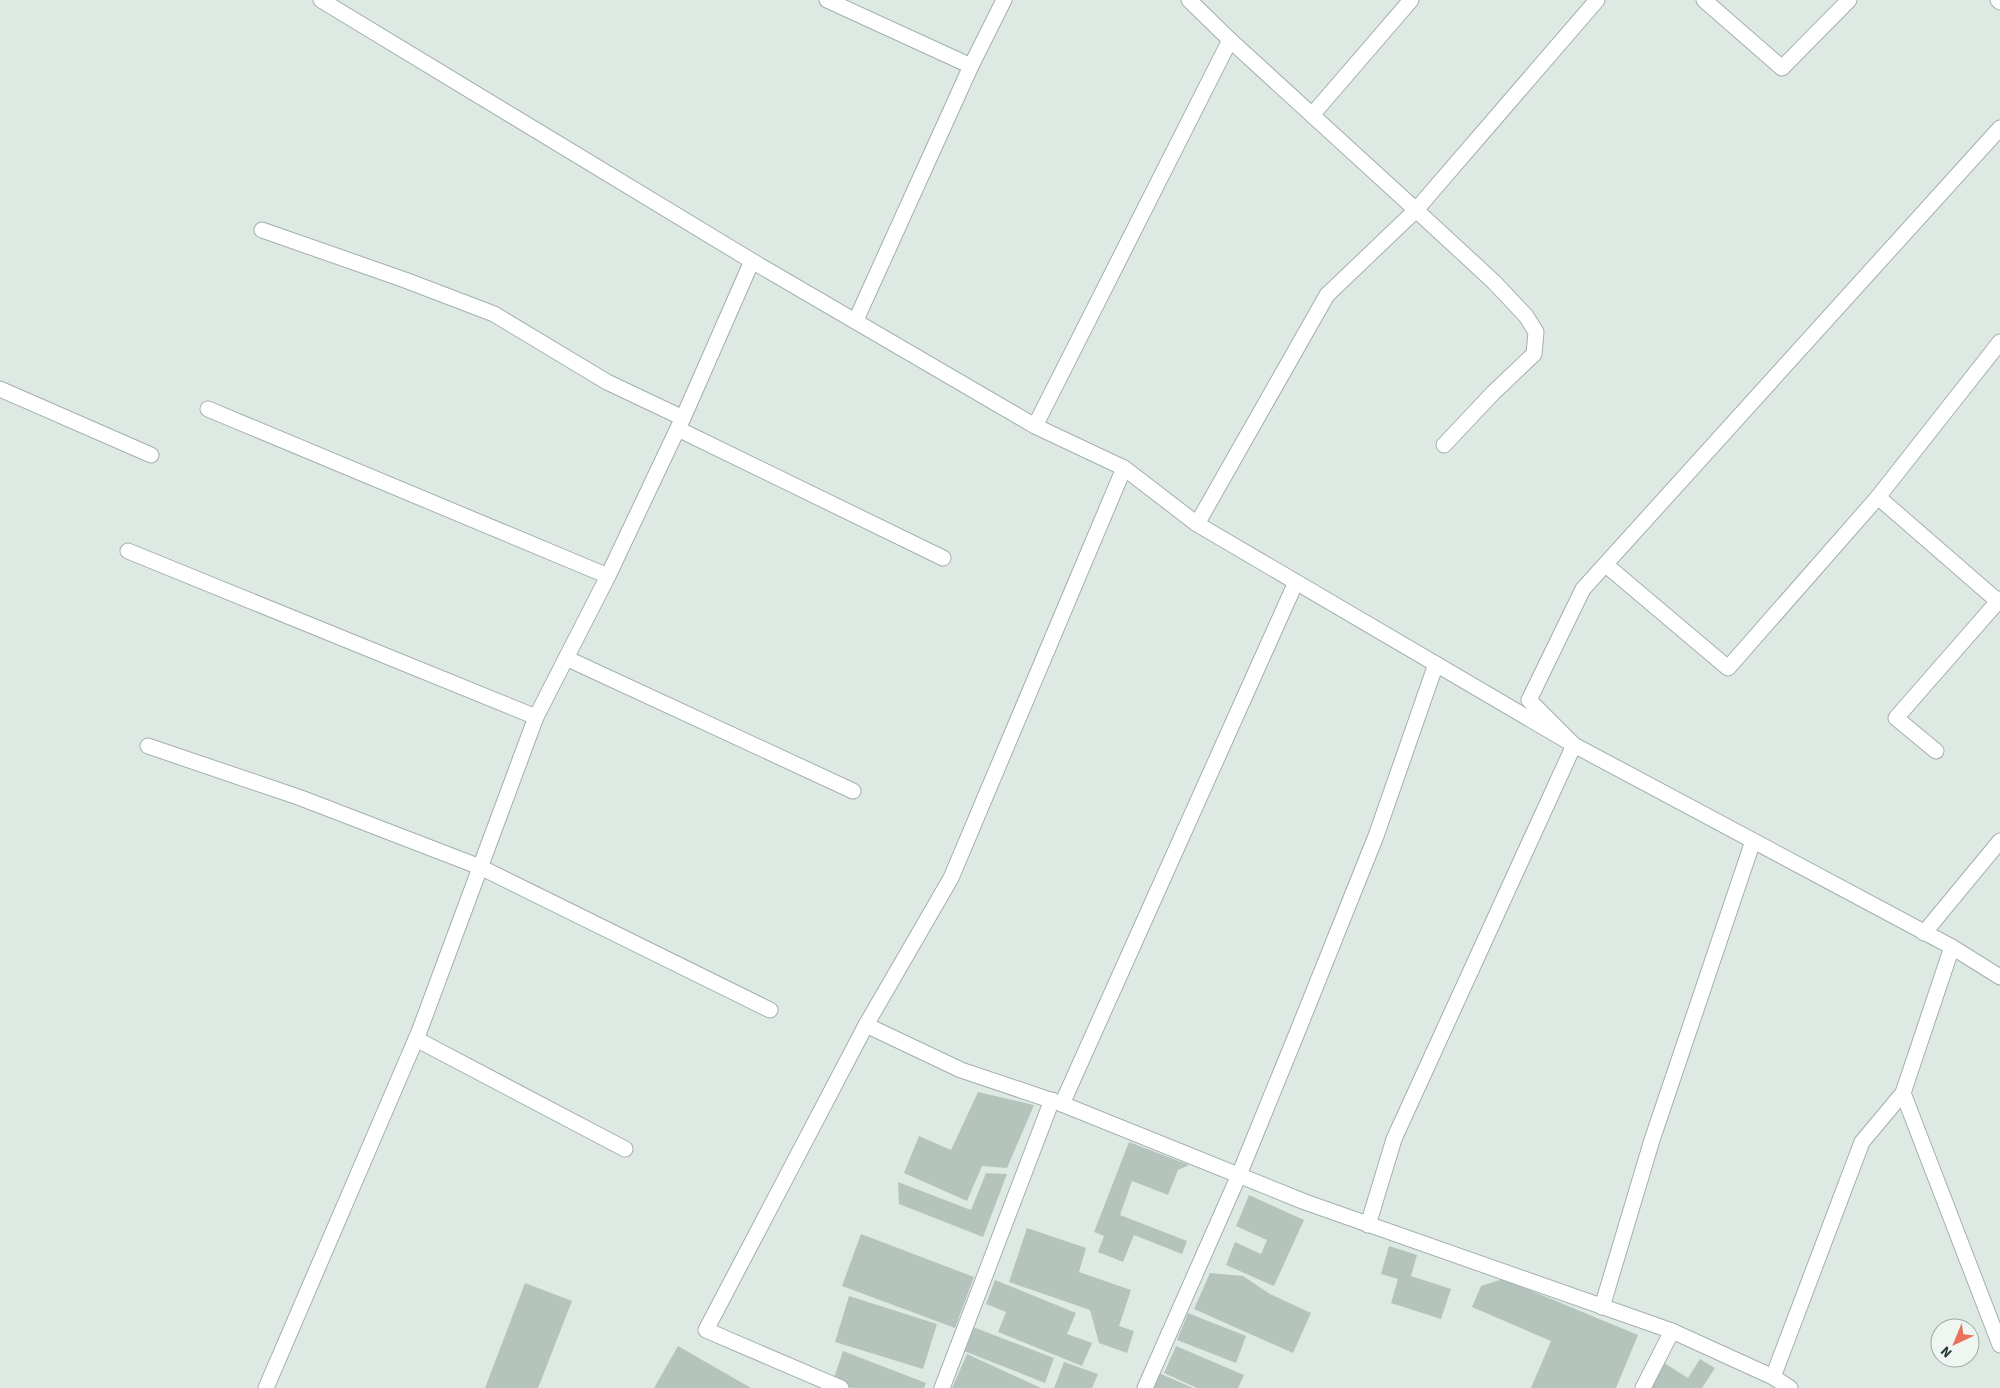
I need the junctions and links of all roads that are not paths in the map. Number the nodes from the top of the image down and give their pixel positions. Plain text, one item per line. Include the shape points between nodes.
1 (321, 0) edge
2 (827, 0) edge
3 (1004, 0) edge
4 (1190, 0) edge
5 (1411, 0) edge
6 (1597, 0) edge
7 (1704, 0) edge
8 (1849, 0) edge
9 (1230, 40) junction
10 (971, 66) junction
11 (1312, 115) junction
12 (2000, 128) edge
13 (1416, 210) junction
14 (262, 230) dead end
15 (752, 261) junction
16 (856, 320) junction
17 (2000, 342) edge
18 (0, 389) edge
19 (208, 408) dead end
20 (680, 423) junction
21 (1035, 426) junction
22 (1444, 445) dead end
23 (151, 455) dead end
24 (1124, 468) junction
25 (1878, 497) junction
26 (1197, 524) junction
27 (128, 552) dead end
28 (943, 558) dead end
29 (1606, 565) junction
30 (608, 576) junction
31 (1296, 582) junction
32 (1999, 601) edge
33 (566, 658) junction
34 (1436, 664) junction
35 (536, 717) junction
36 (1574, 745) junction
37 (148, 746) dead end
38 (1936, 751) dead end
39 (853, 791) dead end
40 (1753, 841) junction
41 (2000, 841) edge
42 (480, 867) junction
43 (1924, 933) junction
44 (1952, 947) junction
45 (2000, 977) edge
46 (770, 1010) dead end
47 (866, 1026) junction
48 (416, 1039) junction
49 (1903, 1093) junction
50 (1057, 1102) junction
51 (625, 1149) dead end
52 (1239, 1175) junction
53 (1368, 1225) junction
54 (1602, 1307) junction
55 (1672, 1331) junction
56 (2000, 1345) edge
57 (1773, 1377) junction
58 (266, 1388) edge
59 (841, 1388) edge
60 (942, 1388) edge
61 (1144, 1388) edge
62 (1643, 1388) edge
63 (1790, 1388) edge

1 - 15 street
2 - 10 street
3 - 10 street
4 - 9 street
5 - 11 street
6 - 13 street
7 - 8 street via 1782,68
9 - 11 street
9 - 21 street
10 - 16 street
11 - 13 street
12 - 29 street
13 - 22 street via 1494,282 1526,316 1536,332 1534,354
13 - 26 street via 1327,295
14 - 20 street via 494,314
15 - 16 street
15 - 20 street
16 - 21 street
17 - 25 street
18 - 23 street
19 - 30 street
20 - 28 street
20 - 30 street
21 - 24 street
24 - 26 street
24 - 47 street via 951,878
25 - 29 street via 1728,668
25 - 32 street
26 - 31 street
27 - 35 street
29 - 36 street via 1583,589 1529,700
30 - 33 street
31 - 34 street
31 - 50 street
32 - 38 street via 1896,718
33 - 35 street
33 - 39 street
34 - 36 street
34 - 52 street via 1376,836
35 - 42 street
36 - 40 street
36 - 53 street via 1394,1139
37 - 42 street via 301,798
40 - 43 street
40 - 54 street via 1652,1140
41 - 43 street
42 - 46 street
42 - 48 street
43 - 44 street
44 - 45 street
44 - 49 street
47 - 50 street via 960,1070
47 - 59 street via 706,1330
48 - 51 street
48 - 58 street
49 - 56 street
49 - 57 street via 1862,1142
50 - 52 street
50 - 60 street
52 - 53 street
52 - 61 street
53 - 54 street
54 - 55 street
55 - 57 street
55 - 62 street
57 - 63 street

